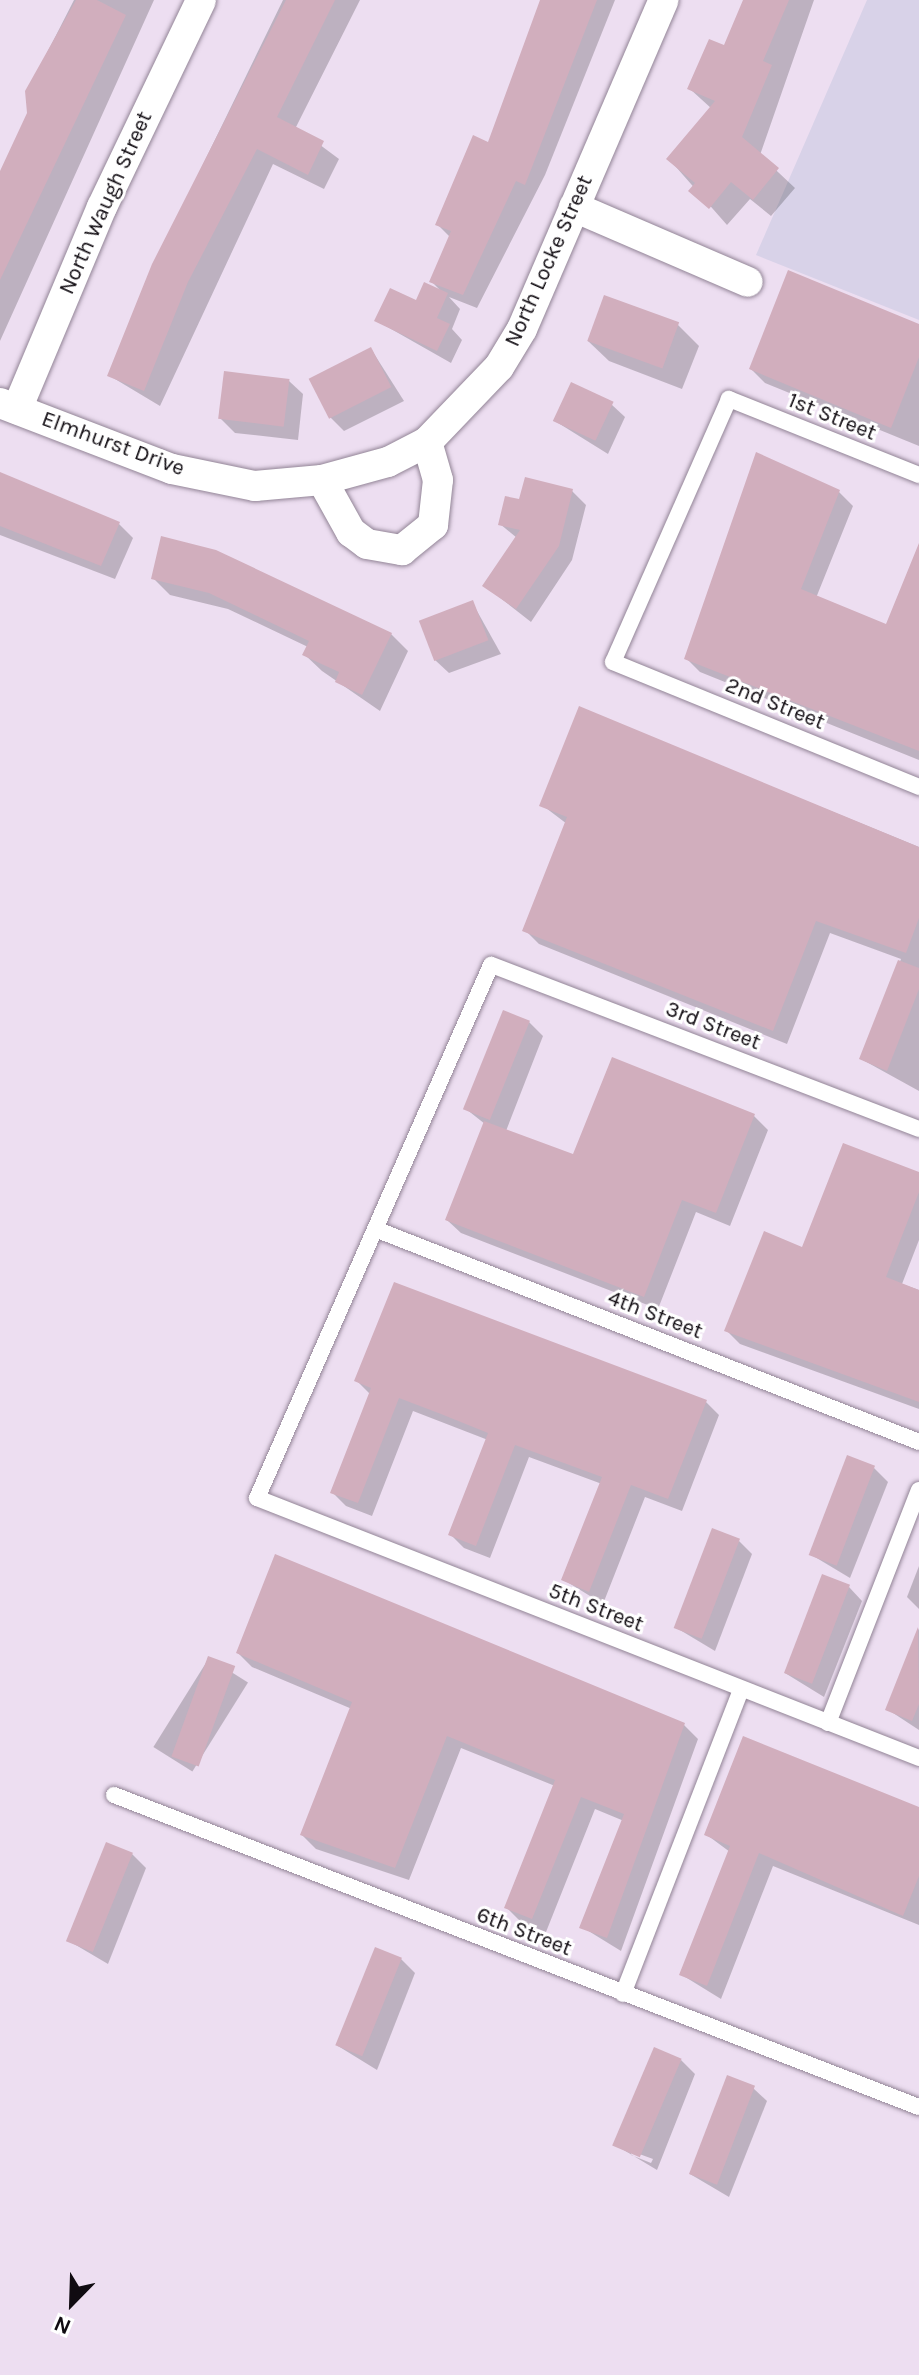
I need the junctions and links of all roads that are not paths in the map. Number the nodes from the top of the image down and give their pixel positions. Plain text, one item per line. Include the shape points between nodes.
1 (201, 0) edge
2 (664, 0) edge
3 (574, 207) junction
4 (748, 282) dead end
5 (8, 406) edge
6 (427, 442) junction
7 (919, 475) edge
8 (322, 480) junction
9 (613, 662) joint
10 (919, 787) edge
11 (919, 1129) edge
12 (375, 1229) junction
13 (919, 1442) edge
14 (919, 1490) edge
15 (741, 1689) junction
16 (828, 1723) junction
17 (919, 1758) edge
18 (114, 1795) dead end
19 (623, 1994) junction
20 (919, 2107) edge

1 - 5 street, North Waugh Street
2 - 3 street, North Locke Street
3 - 4 street
3 - 6 street, North Locke Street via 499,367
5 - 8 street, Elmhurst Drive via 172,469 255,486
6 - 8 street, North Locke Street via 388,462
6 - 8 street via 438,480 433,525 402,550 367,544 351,532
7 - 9 lane, 1st Street via 729,399
9 - 10 lane, 2nd Street
11 - 12 lane, 3rd Street via 491,965
12 - 13 lane, 4th Street
12 - 15 lane, 5th Street via 257,1498
14 - 16 lane
15 - 16 lane, 5th Street
15 - 19 lane
16 - 17 lane, 5th Street
18 - 19 lane, 6th Street
19 - 20 lane, 6th Street

